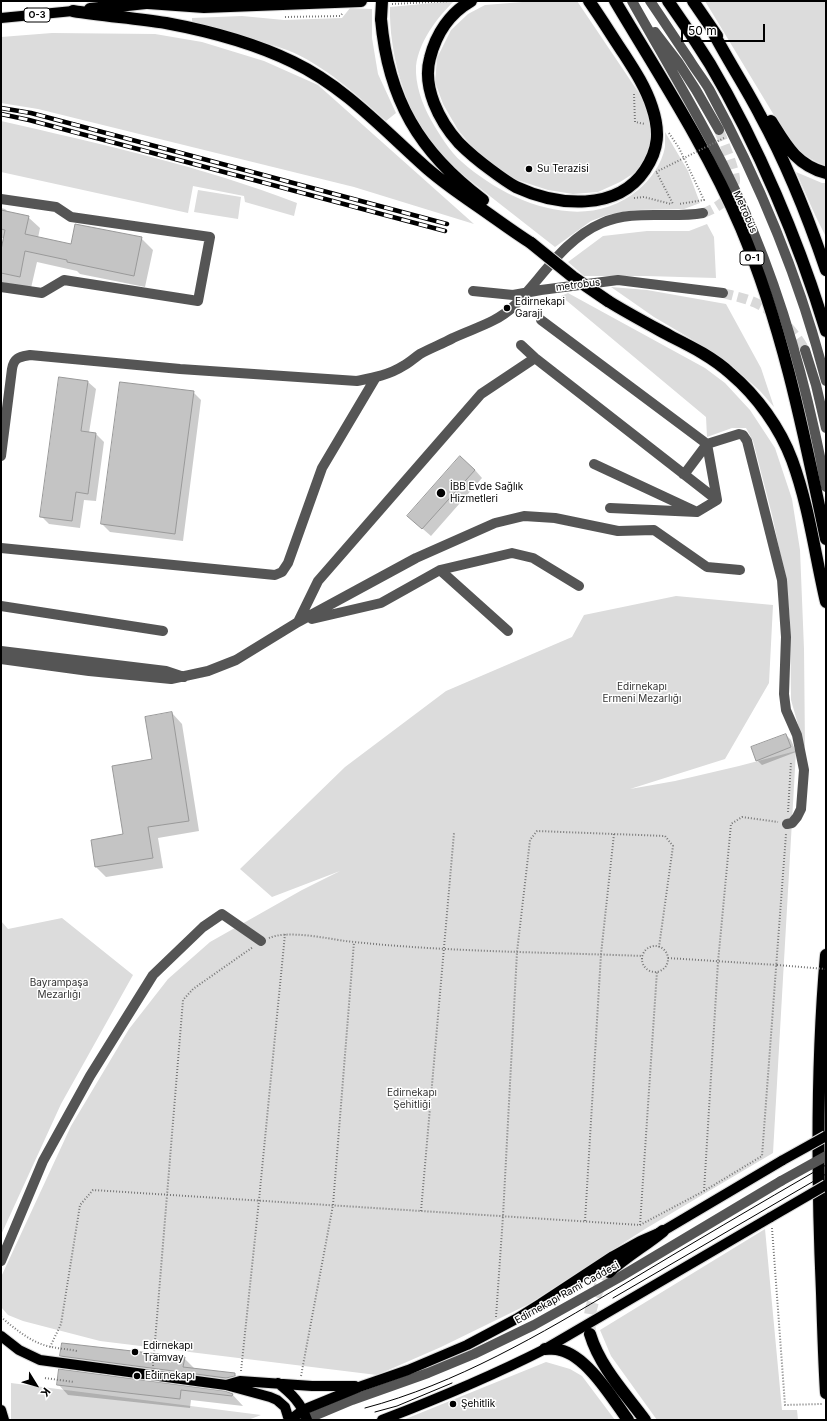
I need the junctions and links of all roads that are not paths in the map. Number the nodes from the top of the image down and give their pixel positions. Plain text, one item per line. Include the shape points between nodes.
1 (164, 1) edge
2 (361, 1) edge
3 (471, 1) edge
4 (632, 1) edge
5 (650, 1) edge
6 (668, 1) edge
7 (692, 1) edge
8 (615, 2) edge
9 (148, 3) junction
10 (385, 3) edge
11 (591, 4) edge
12 (73, 11) junction
13 (1, 18) edge
14 (712, 30) junction
15 (678, 62) junction
16 (721, 134) tunnel mouth
17 (826, 173) edge
18 (1, 199) edge
19 (703, 213) tunnel mouth
20 (531, 243) junction
21 (826, 270) edge
22 (1, 286) edge
23 (473, 291) dead end
24 (525, 293) junction
25 (723, 293) tunnel mouth
26 (541, 320) dead end
27 (826, 331) edge
28 (521, 345) dead end
29 (805, 350) tunnel mouth
30 (534, 358) junction
31 (376, 377) junction
32 (826, 381) edge
33 (826, 428) edge
34 (707, 444) junction
35 (1, 456) edge
36 (594, 464) dead end
37 (683, 474) junction
38 (826, 487) edge
39 (716, 500) junction
40 (610, 508) dead end
41 (697, 512) junction
42 (826, 539) edge
43 (1, 548) edge
44 (440, 570) junction
45 (740, 570) dead end
46 (579, 586) dead end
47 (826, 602) edge
48 (1, 606) edge
49 (298, 622) junction
50 (508, 631) dead end
51 (163, 632) dead end
52 (1, 651) edge
53 (1, 659) edge
54 (184, 676) junction
55 (787, 824) road end
56 (261, 941) road end
57 (826, 955) edge
58 (826, 1136) edge
59 (826, 1156) edge
60 (826, 1185) edge
61 (664, 1231) junction
62 (1, 1261) edge
63 (609, 1272) tunnel mouth
64 (590, 1334) tunnel mouth
65 (1, 1336) edge
66 (545, 1349) junction
67 (278, 1383) junction
68 (226, 1385) junction
69 (359, 1386) junction
70 (826, 1393) edge
71 (1, 1410) edge
72 (305, 1417) edge
73 (4, 1420) edge
74 (289, 1420) edge
75 (382, 1420) edge
76 (628, 1420) edge
77 (645, 1420) edge

1 - 9 highway, O-3
2 - 9 highway via 204,7
3 - 11 highway via 454,14 443,27 428,63 430,93 442,120 466,150 515,186 551,198 574,201 593,201 629,188 647,168 658,144 657,127 645,89
4 - 15 lane
4 - 38 lane, Metrobüs via 701,122 753,231 794,348
5 - 15 lane
5 - 32 lane, Metrobüs via 708,88 746,165 802,298
6 - 27 highway via 710,64 741,120 796,245
7 - 14 highway
8 - 42 highway, O-1 via 706,157 741,229 788,369
9 - 12 highway, O-3
10 - 20 highway, bridge via 381,19 390,74 395,90 419,136 450,174 516,227
12 - 13 main road, O-3
12 - 20 highway via 194,29 248,44 294,62 339,90 446,184
14 - 17 highway via 739,66 790,150 798,160
14 - 21 highway via 774,143 805,212
15 - 16 lane
18 - 22 lane via 56,208 71,217 210,237 198,301 64,280 42,293
19 - 24 lane via 687,216 642,214 601,223 566,247
20 - 47 highway, bridge via 608,301 715,362 731,374 764,410 781,438 797,476
23 - 24 lane, metrobus via 513,295
24 - 25 lane, metrobus via 618,280
24 - 31 lane via 513,306 483,327 470,330 420,354 402,367
26 - 34 lane
28 - 30 lane
29 - 33 lane
30 - 37 lane
30 - 49 lane via 481,394 318,581
31 - 35 lane via 357,380 180,369 30,355 13,362
31 - 43 lane via 322,468 288,563 282,572 275,575
34 - 37 lane
34 - 39 lane
34 - 55 lane via 739,434 748,441 782,580 786,637 784,694 786,710 797,735 804,770 801,810 792,823
36 - 41 lane
37 - 39 lane
39 - 41 lane
40 - 41 lane
44 - 46 lane via 512,553 532,558
44 - 49 lane via 381,603
44 - 50 lane
45 - 49 lane via 707,567 654,530 618,531 555,518 524,516 495,523 416,558
48 - 51 lane
49 - 54 lane via 236,660 208,671
52 - 54 lane via 166,671
53 - 54 lane via 171,680
56 - 62 lane via 222,914 203,927 153,975 90,1076 43,1161
57 - 70 highway via 819,1064 818,1193
58 - 61 main road, bridge
59 - 72 lane, Edirnekapı Rami Caddesi, bridge via 534,1325 428,1373
60 - 66 main road, bridge
61 - 63 highway
61 - 69 main road via 613,1256 516,1319 467,1344 408,1370
64 - 77 highway via 603,1364
65 - 68 main road via 19,1350 40,1360
66 - 75 main road via 448,1395
66 - 76 highway via 560,1349 581,1360
67 - 68 main road via 240,1381
67 - 69 main road
67 - 72 main road via 292,1395
68 - 74 main road via 277,1400 285,1407
69 - 72 main road
71 - 73 main road
72 - 74 main road

